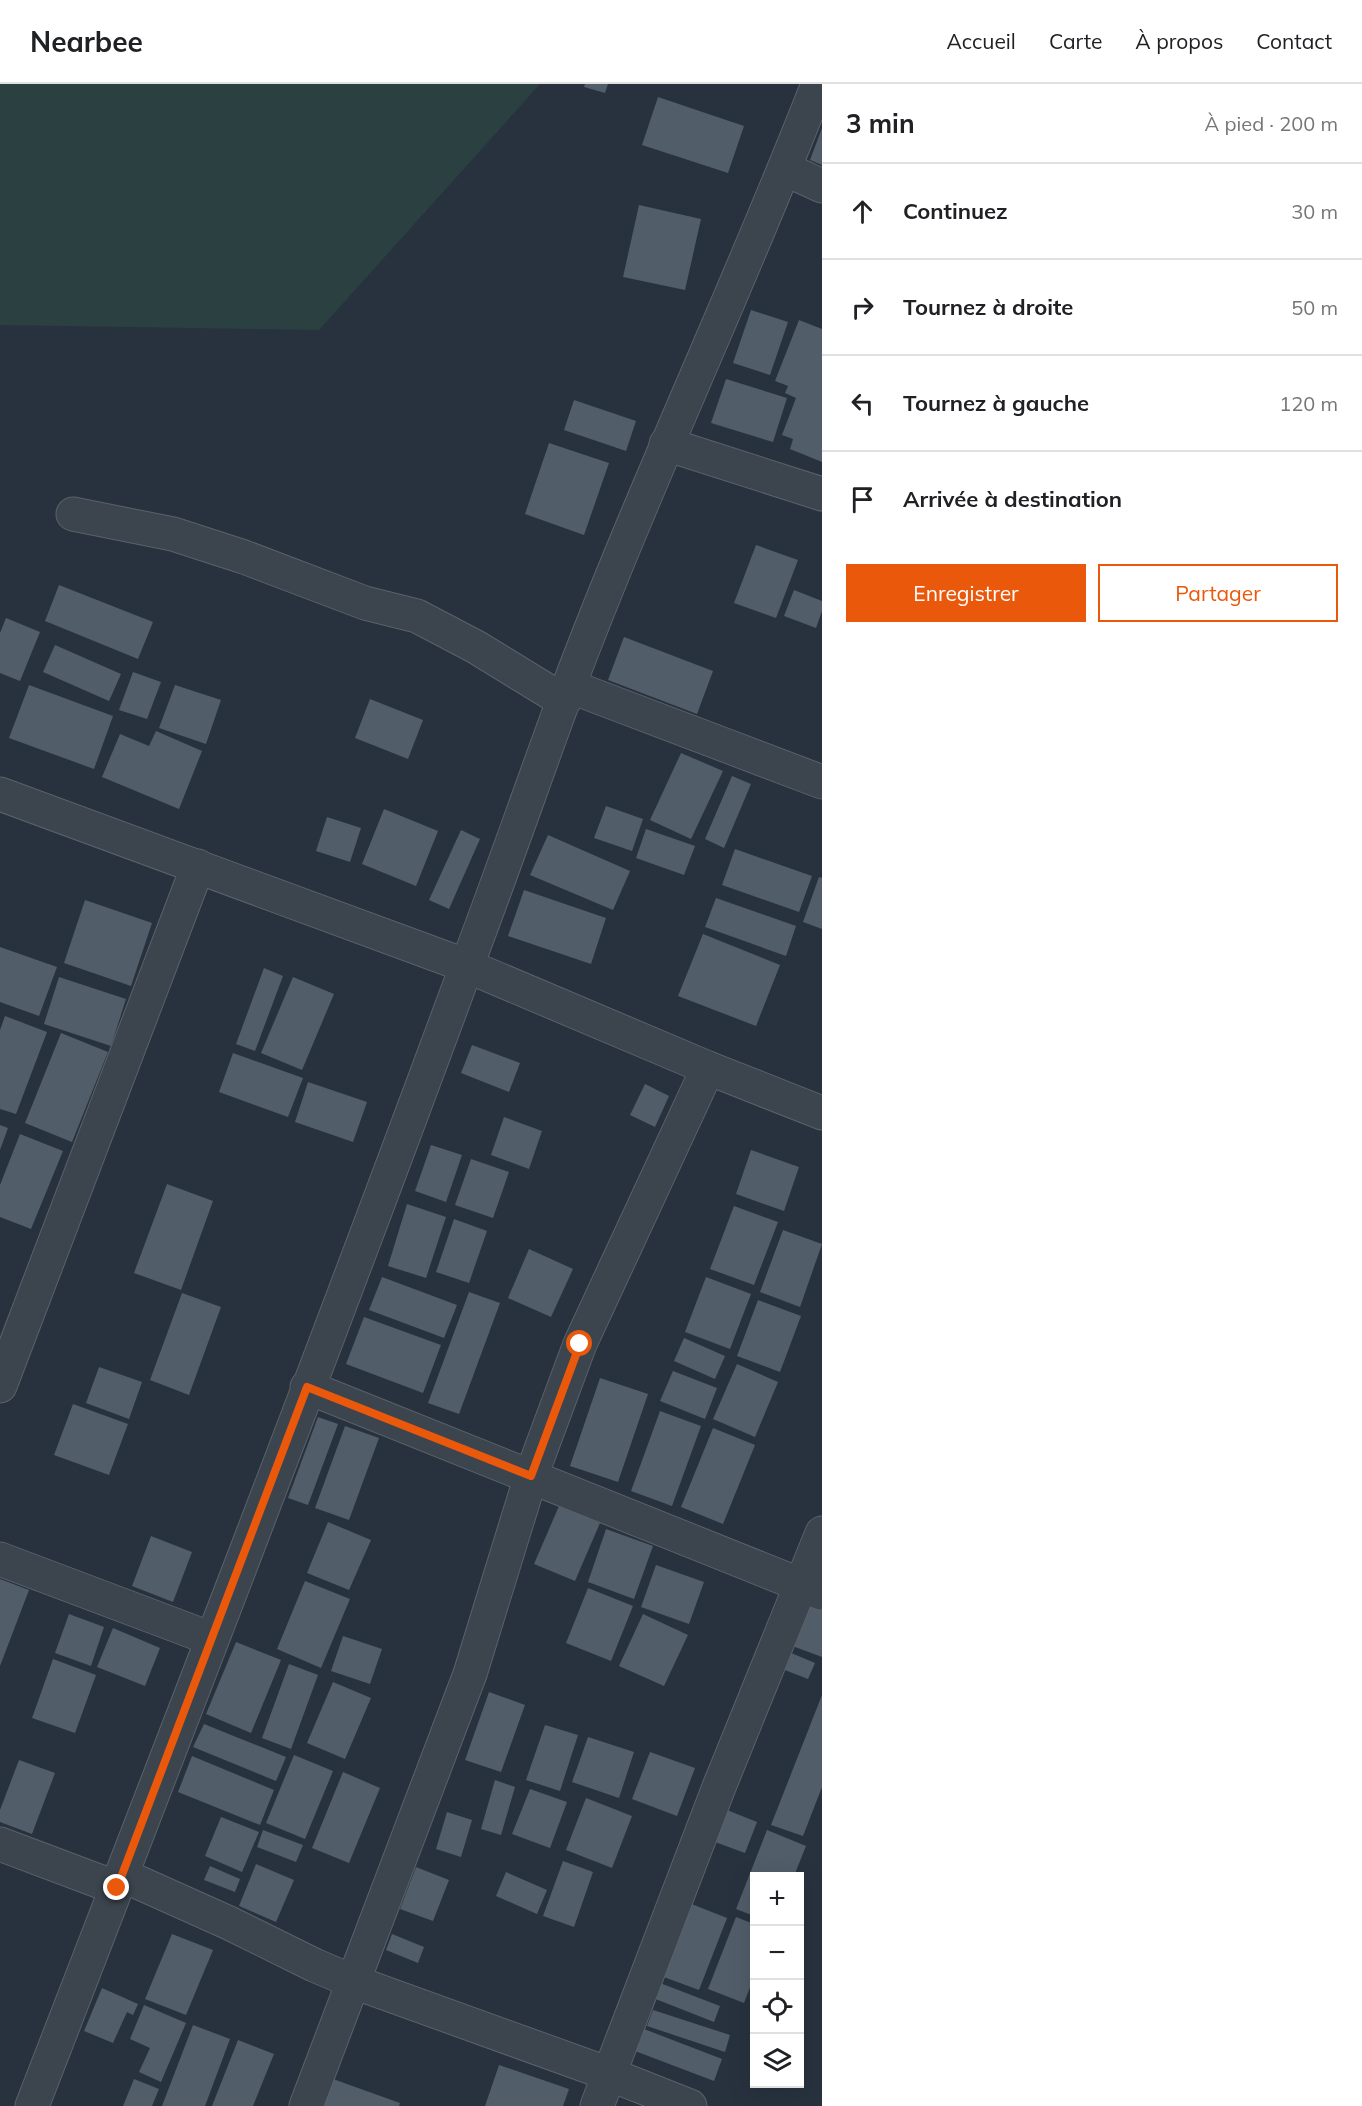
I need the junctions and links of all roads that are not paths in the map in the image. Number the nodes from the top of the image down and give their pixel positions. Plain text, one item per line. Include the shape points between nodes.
1 (818, 84) edge
2 (785, 170) junction
3 (822, 186) edge
4 (666, 444) junction
5 (822, 494) edge
6 (73, 514) dead end
7 (566, 694) junction
8 (822, 782) edge
9 (0, 794) edge
10 (198, 867) junction
11 (467, 966) junction
12 (708, 1068) junction
13 (822, 1113) edge
14 (0, 1386) edge
15 (307, 1387) junction
16 (531, 1476) junction
17 (822, 1533) edge
18 (0, 1559) edge
19 (812, 1589) edge
20 (212, 1639) junction
21 (0, 1844) edge
22 (119, 1881) junction
23 (354, 1982) junction
24 (609, 2074) junction
25 (32, 2106) edge
26 (306, 2106) edge
27 (597, 2106) edge
28 (690, 2106) edge

1 - 2 street
2 - 3 street
2 - 4 street
4 - 5 street
4 - 7 street
6 - 7 street via 172,534 365,603 417,616
7 - 8 street
7 - 11 street
9 - 10 street
10 - 11 street
10 - 14 street
11 - 12 street
11 - 15 street
12 - 13 street
12 - 16 street via 580,1344
15 - 16 street
15 - 20 street
16 - 19 street
16 - 23 street via 470,1674
17 - 19 street
18 - 20 street
19 - 24 street via 719,1787
20 - 22 street
21 - 22 street
22 - 23 street via 229,1923
22 - 25 street
23 - 24 street
23 - 26 street
24 - 27 street
24 - 28 street

